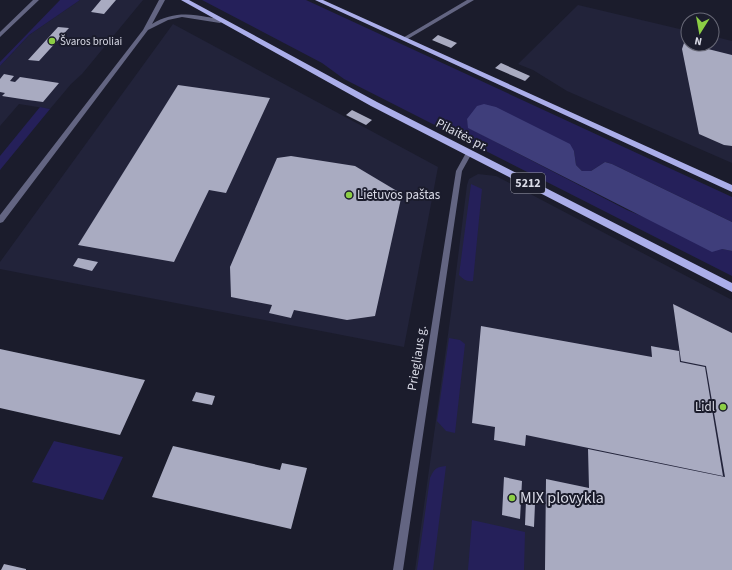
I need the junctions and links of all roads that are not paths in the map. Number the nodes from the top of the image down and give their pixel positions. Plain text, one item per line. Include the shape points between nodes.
1 (36, 0) edge
2 (162, 0) edge
3 (184, 0) edge
4 (318, 0) edge
5 (471, 0) edge
6 (220, 21) junction
7 (145, 31) junction
8 (0, 35) edge
9 (404, 39) junction
10 (469, 153) junction
11 (732, 189) edge
12 (0, 220) edge
13 (732, 288) edge
14 (398, 570) edge

1 - 8 street
2 - 7 street
3 - 6 main road, Pilaitės pr. / 5212
4 - 9 main road
5 - 9 street
6 - 7 street via 179,15 165,18
6 - 10 main road, Pilaitės pr. / 5212
7 - 12 street
9 - 11 main road
10 - 13 main road, Pilaitės pr. / 5212
10 - 14 street, Priegliaus g. via 459,171

